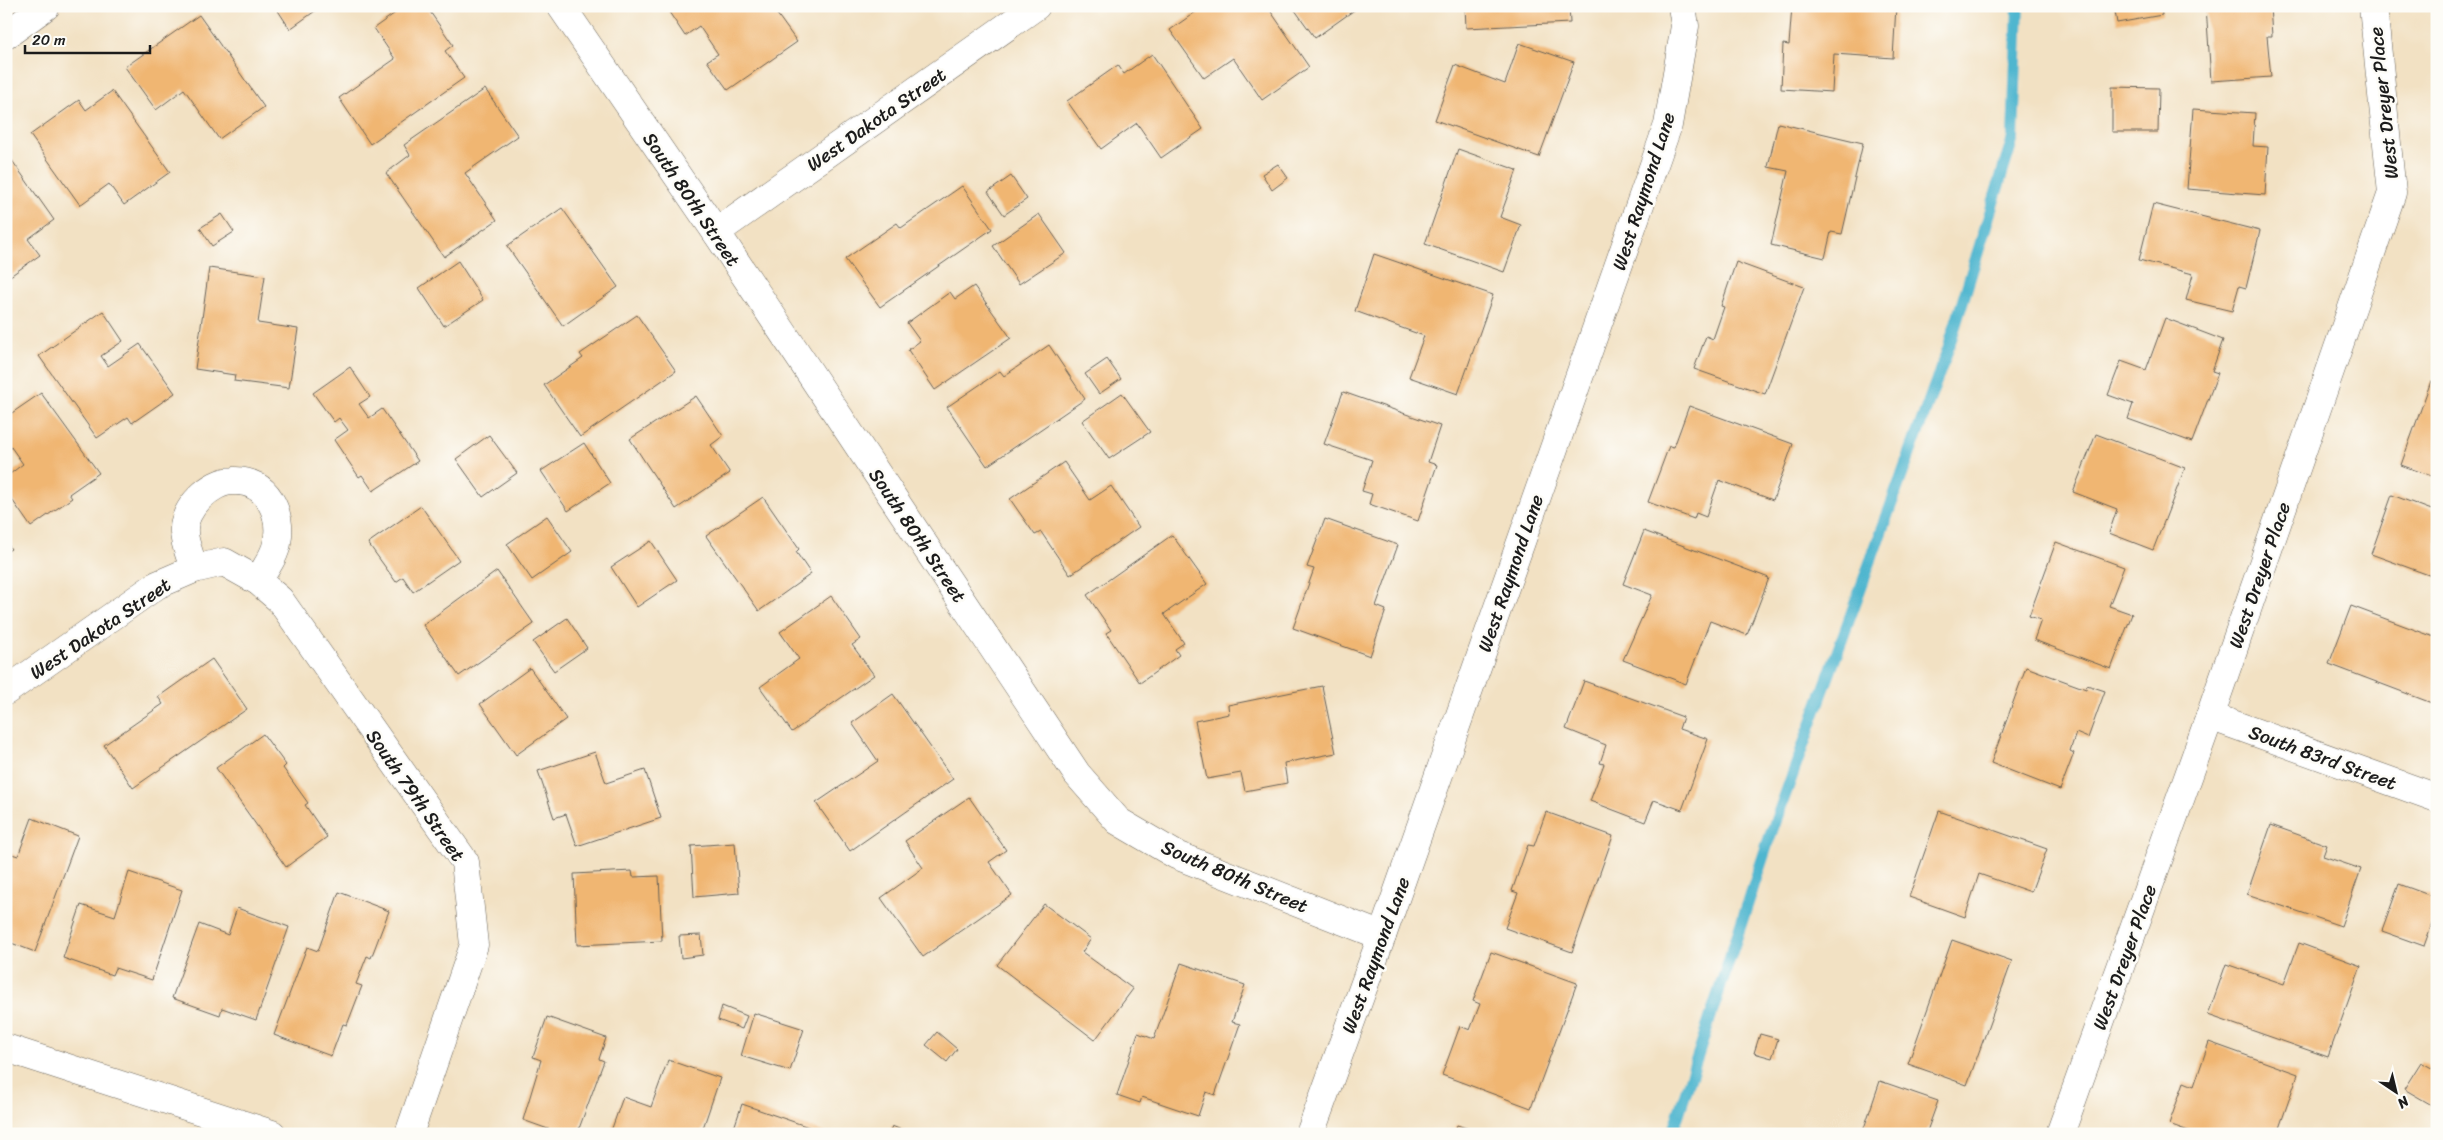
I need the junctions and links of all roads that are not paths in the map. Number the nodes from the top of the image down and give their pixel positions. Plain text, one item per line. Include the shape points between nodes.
1 (46, 6) edge
2 (560, 6) edge
3 (1036, 6) edge
4 (1682, 6) edge
5 (2373, 6) edge
6 (6, 34) edge
7 (716, 232) junction
8 (224, 562) joint
9 (194, 569) junction
10 (258, 581) junction
11 (6, 691) edge
12 (2210, 716) junction
13 (2437, 798) edge
14 (1382, 936) junction
15 (6, 1048) edge
16 (272, 1134) edge
17 (409, 1134) edge
18 (1310, 1134) edge
19 (2060, 1134) edge

1 - 6 street
2 - 7 street, South 80th Street
3 - 7 street, West Dakota Street
4 - 14 street, West Raymond Lane via 1685,26 1668,125
5 - 12 street, West Dreyer Place via 2392,193
7 - 14 street, South 80th Street via 1077,774 1118,821 1176,855
8 - 9 street, West Dakota Street
8 - 10 street, South 79th Street
9 - 10 street via 184,531 189,508 207,491 232,480 255,486 272,502 277,520 277,544
9 - 11 street, West Dakota Street via 157,585
10 - 17 street, South 79th Street via 280,600 466,862 474,945
12 - 13 street, South 83rd Street
12 - 19 street, West Dreyer Place
14 - 18 street, West Raymond Lane
15 - 16 street

